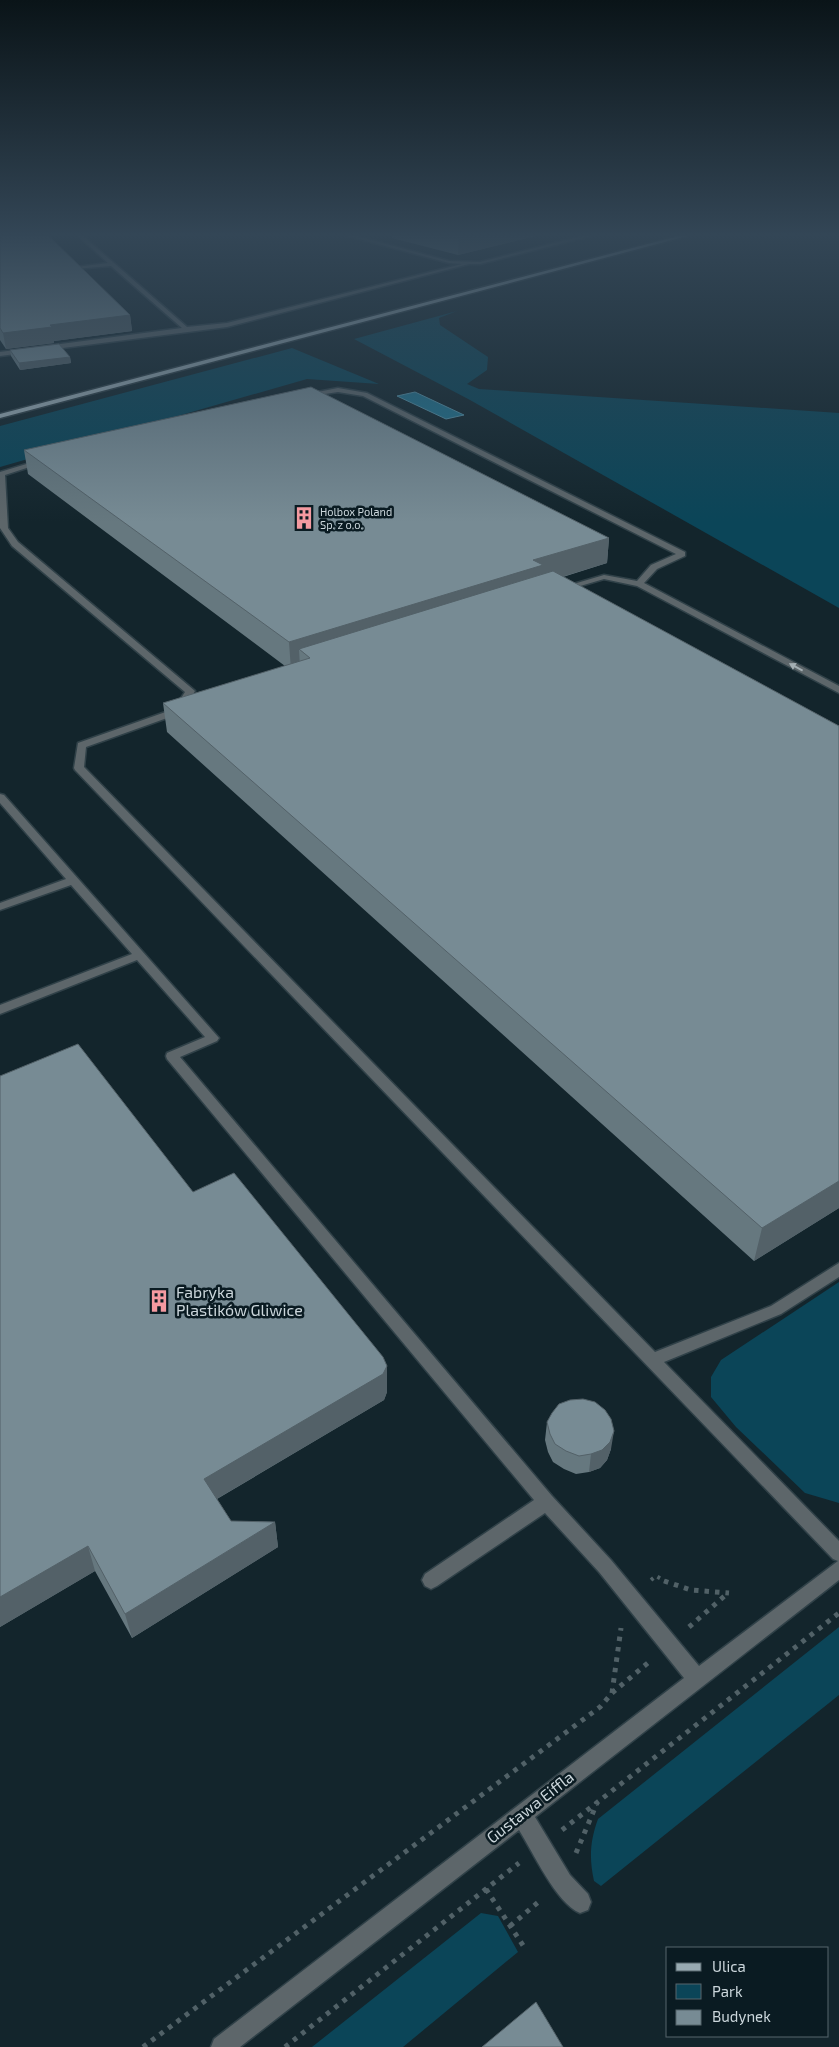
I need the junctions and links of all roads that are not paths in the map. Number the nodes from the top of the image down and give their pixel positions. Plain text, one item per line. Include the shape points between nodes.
1 (168, 331) edge
2 (325, 331) edge
3 (0, 354) edge
4 (294, 398) edge
5 (0, 415) edge
6 (57, 457) edge
7 (640, 584) junction
8 (557, 592) edge
9 (839, 690) edge
10 (196, 705) edge
11 (178, 711) junction
12 (0, 797) edge
13 (74, 880) junction
14 (0, 907) edge
15 (139, 955) junction
16 (0, 1010) edge
17 (839, 1269) edge
18 (652, 1360) junction
19 (546, 1502) junction
20 (839, 1553) edge
21 (839, 1569) edge
22 (431, 1580) dead end
23 (696, 1678) junction
24 (521, 1814) junction
25 (580, 1902) dead end
26 (222, 2047) edge

1 - 3 street
2 - 5 main road
4 - 7 street via 338,390 365,394 682,554 654,567
6 - 11 street via 1,474 4,528 15,544 190,691
7 - 8 street via 604,577
9 -> 7 street
10 - 11 street
11 - 18 street via 81,745 80,768
12 - 13 street
13 - 14 street
13 - 15 street
15 - 16 street
15 - 19 street via 213,1038 172,1056
17 - 18 street via 776,1310
18 - 20 street
19 - 22 street
19 - 23 street via 605,1566
21 - 23 street, Gustawa Eiffla
23 - 24 street, Gustawa Eiffla
24 - 25 street via 563,1882
24 - 26 street, Gustawa Eiffla

